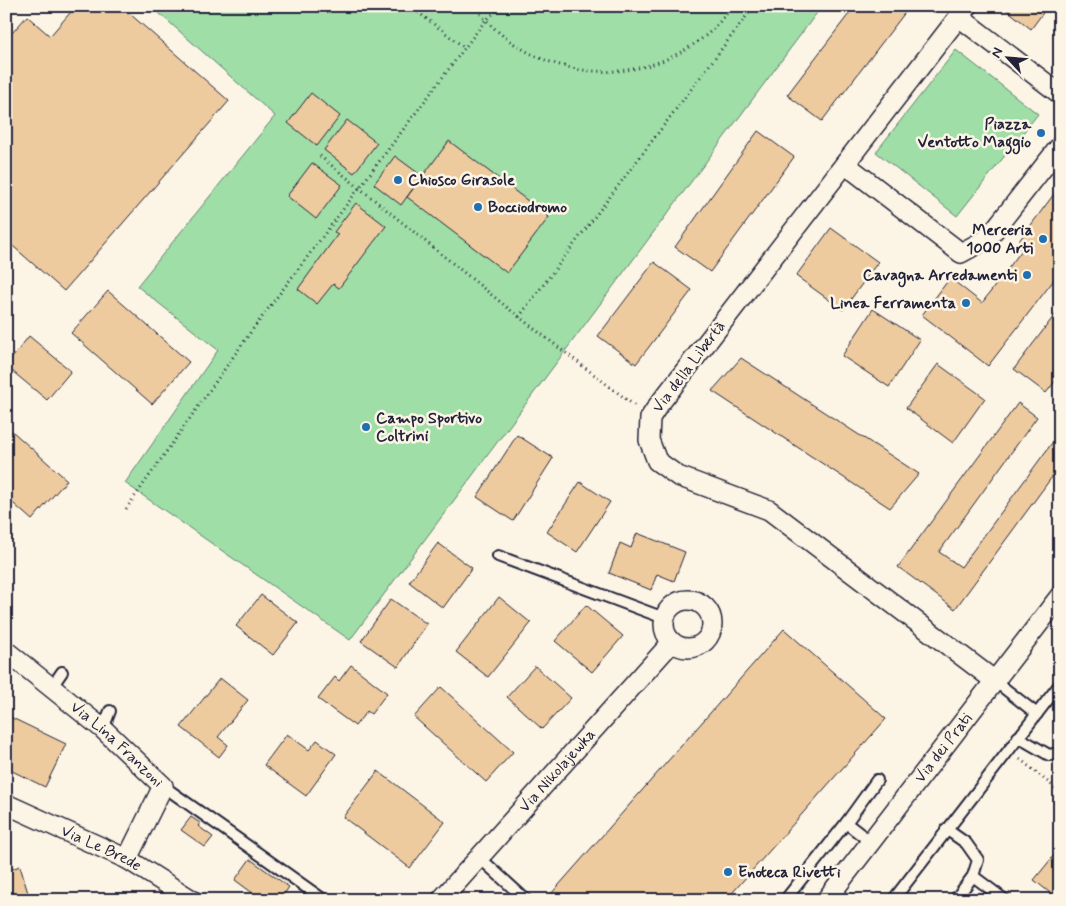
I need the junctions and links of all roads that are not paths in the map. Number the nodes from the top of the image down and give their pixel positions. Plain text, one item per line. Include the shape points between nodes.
1 (963, 12) edge
2 (1060, 94) edge
3 (1060, 146) edge
4 (845, 164) junction
5 (498, 556) dead end
6 (1060, 596) edge
7 (664, 618) junction
8 (672, 642) junction
9 (6, 651) edge
10 (62, 672) dead end
11 (995, 681) junction
12 (1060, 684) edge
13 (51, 688) junction
14 (110, 711) dead end
15 (1037, 714) junction
16 (103, 730) junction
17 (1018, 737) junction
18 (1060, 753) edge
19 (877, 780) dead end
20 (163, 786) junction
21 (6, 804) edge
22 (846, 824) junction
23 (946, 829) junction
24 (872, 843) junction
25 (480, 858) junction
26 (127, 859) junction
27 (973, 876) junction
28 (192, 900) edge
29 (324, 900) edge
30 (441, 900) edge
31 (526, 900) edge
32 (785, 900) edge
33 (826, 900) edge
34 (893, 900) edge
35 (955, 900) edge
36 (1005, 900) edge

1 - 2 street
1 - 4 street, Via della Libertà
3 - 4 street via 988,238 961,253
4 - 11 street, Via della Libertà via 650,418 650,440 657,461 678,476 769,510
5 - 7 lane
6 - 11 street, Via dei Prati
7 - 8 street via 664,627
7 - 8 street via 670,607 682,600 694,600 705,606 711,617 712,629 701,644 683,648
8 - 25 street, Via Nikolajewka
9 - 13 street, Via Lina Franzoni
10 - 13 lane
11 - 15 lane
11 - 24 street, Via dei Prati
12 - 15 lane
13 - 16 street, Via Lina Franzoni
14 - 16 lane
15 - 17 lane
16 - 20 street, Via Lina Franzoni
17 - 18 lane via 1049,755
17 - 23 lane
19 - 22 lane
20 - 26 street, Via Lina Franzoni
20 - 29 lane
21 - 26 street, Via Le Brede
22 - 24 lane
22 - 32 lane
23 - 27 lane via 966,843 978,860
23 - 34 lane
24 - 33 street, Via dei Prati
25 - 30 street, Via Nikolajewka
25 - 31 lane
26 - 28 street, Via Le Brede
27 - 35 lane
27 - 36 lane

